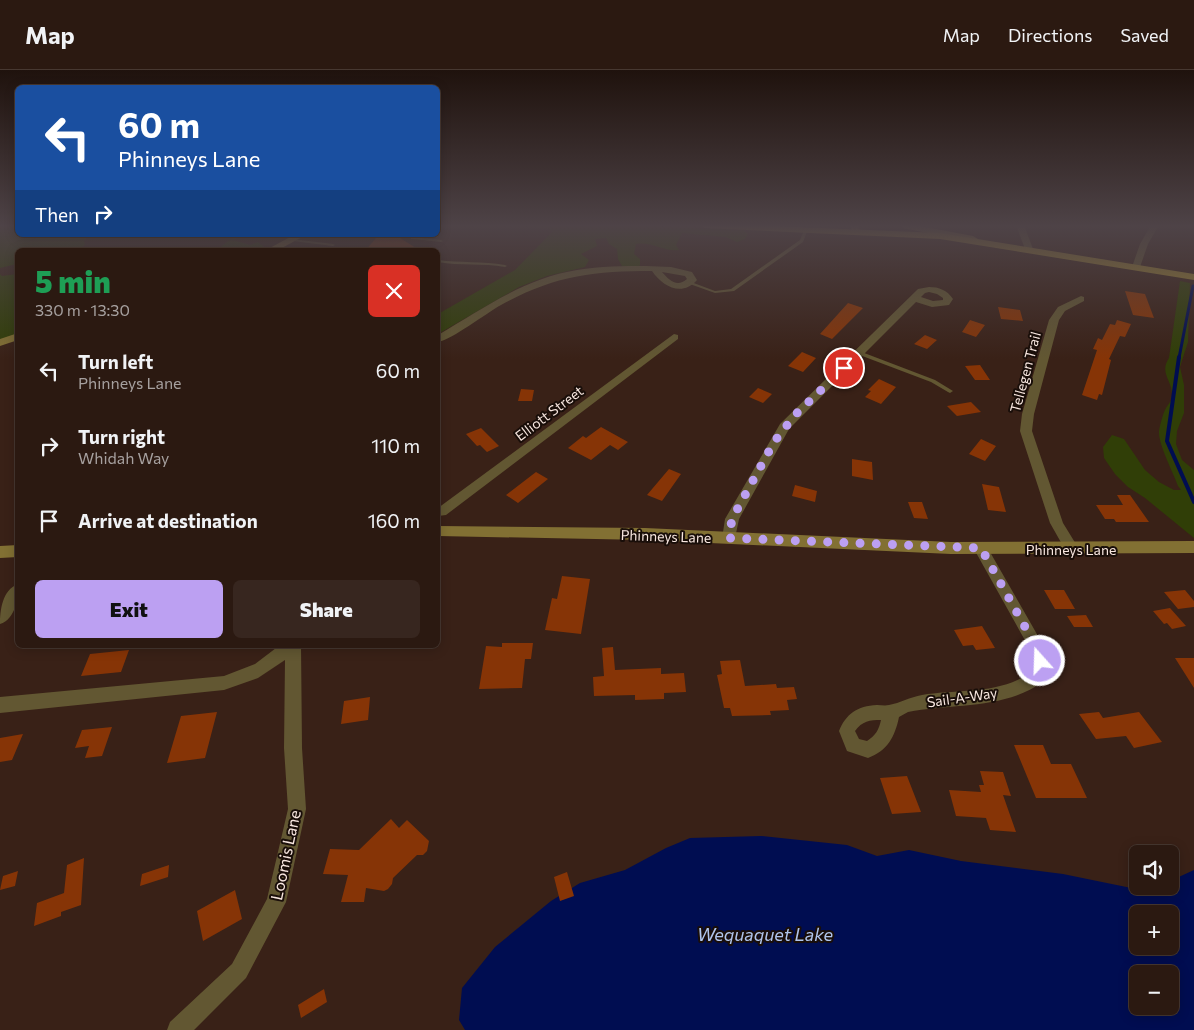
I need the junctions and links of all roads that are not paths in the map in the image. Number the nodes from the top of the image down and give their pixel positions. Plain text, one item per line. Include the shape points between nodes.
1 (656, 270) junction
2 (761, 270) edge
3 (1152, 270) edge
4 (1194, 277) edge
5 (689, 283) junction
6 (914, 298) dead end
7 (1081, 298) dead end
8 (15, 337) edge
9 (674, 337) dead end
10 (440, 338) edge
11 (0, 343) edge
12 (859, 353) junction
13 (950, 391) dead end
14 (440, 507) edge
15 (440, 531) edge
16 (729, 538) junction
17 (1194, 547) edge
18 (981, 548) junction
19 (1072, 549) junction
20 (15, 551) edge
21 (0, 552) edge
22 (15, 595) edge
23 (0, 618) edge
24 (289, 648) edge
25 (292, 648) edge
26 (0, 705) edge
27 (891, 713) dead end
28 (186, 1026) edge

1 - 5 street via 668,283
1 - 5 street via 685,271 692,276
1 - 10 street via 593,270 548,278 523,288
2 - 5 lane via 732,290 715,292
3 - 4 main road
6 - 12 street
7 - 19 street, Tellegen Trail via 1061,309 1054,320 1027,422 1028,440 1038,471 1057,523
8 - 11 main road
9 - 14 street, Elliott Street
12 - 13 lane via 933,381
12 - 16 street via 784,427 732,519
15 - 16 main road, Phinneys Lane
16 - 18 main road, Phinneys Lane
17 - 19 main road, Phinneys Lane
18 - 19 main road, Phinneys Lane
18 - 27 street, Sail-A-Way via 1034,643 1040,661 1038,676 1026,686 909,705
20 - 21 main road
22 - 23 street
24 - 26 street via 270,665 224,683
25 - 28 street, Loomis Lane via 297,809 276,902 239,971

